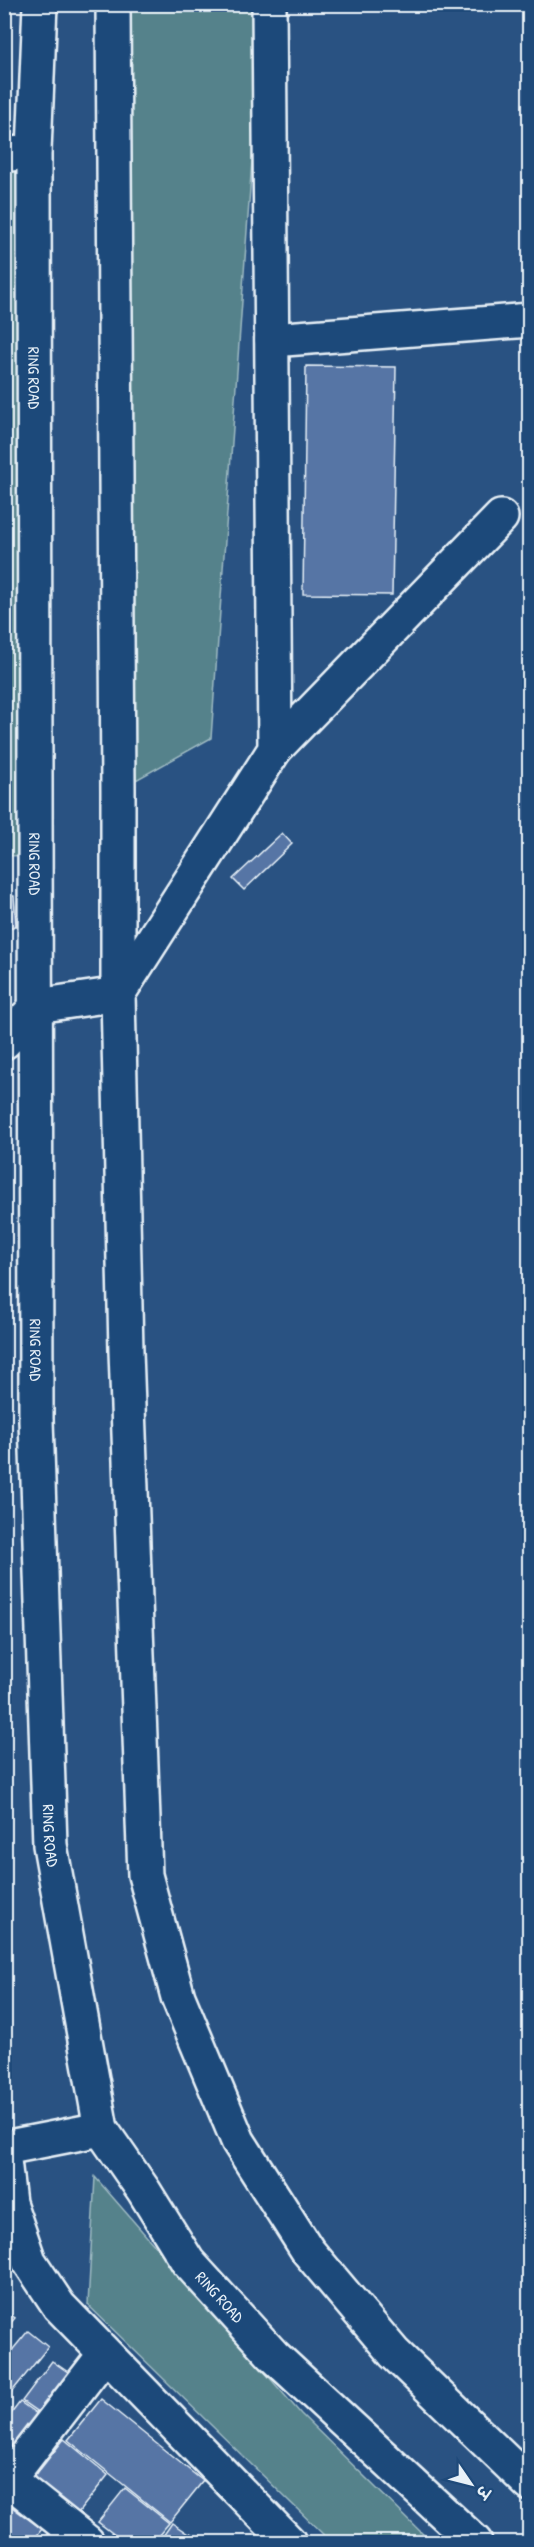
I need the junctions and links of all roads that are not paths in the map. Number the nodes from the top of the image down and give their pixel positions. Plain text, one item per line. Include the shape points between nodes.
1 (40, 4) edge
2 (113, 4) edge
3 (269, 4) edge
4 (19, 153) edge
5 (530, 320) edge
6 (272, 340) junction
7 (501, 517) dead end
8 (275, 749) junction
9 (118, 994) junction
10 (37, 1006) junction
11 (4, 1042) edge
12 (101, 2129) junction
13 (4, 2148) edge
14 (4, 2160) edge
15 (7, 2205) edge
16 (105, 2354) junction
17 (6, 2478) edge
18 (530, 2484) edge
19 (87, 2542) edge
20 (289, 2542) edge
21 (475, 2542) edge

1 - 4 main road, RING ROAD
2 - 9 main road
3 - 6 main road
4 - 10 main road, RING ROAD
5 - 6 main road
6 - 8 main road
7 - 8 main road
8 - 9 main road
9 - 10 main road
9 - 18 main road via 126,1351 146,1875 178,1997 238,2141 308,2251 394,2354
10 - 11 main road
10 - 12 main road, RING ROAD via 36,1420 50,1845
12 - 13 main road
12 - 21 main road, RING ROAD via 188,2262 273,2355
14 - 15 main road
15 - 16 main road via 29,2261 59,2306
16 - 17 main road
16 - 20 main road
17 - 19 main road

